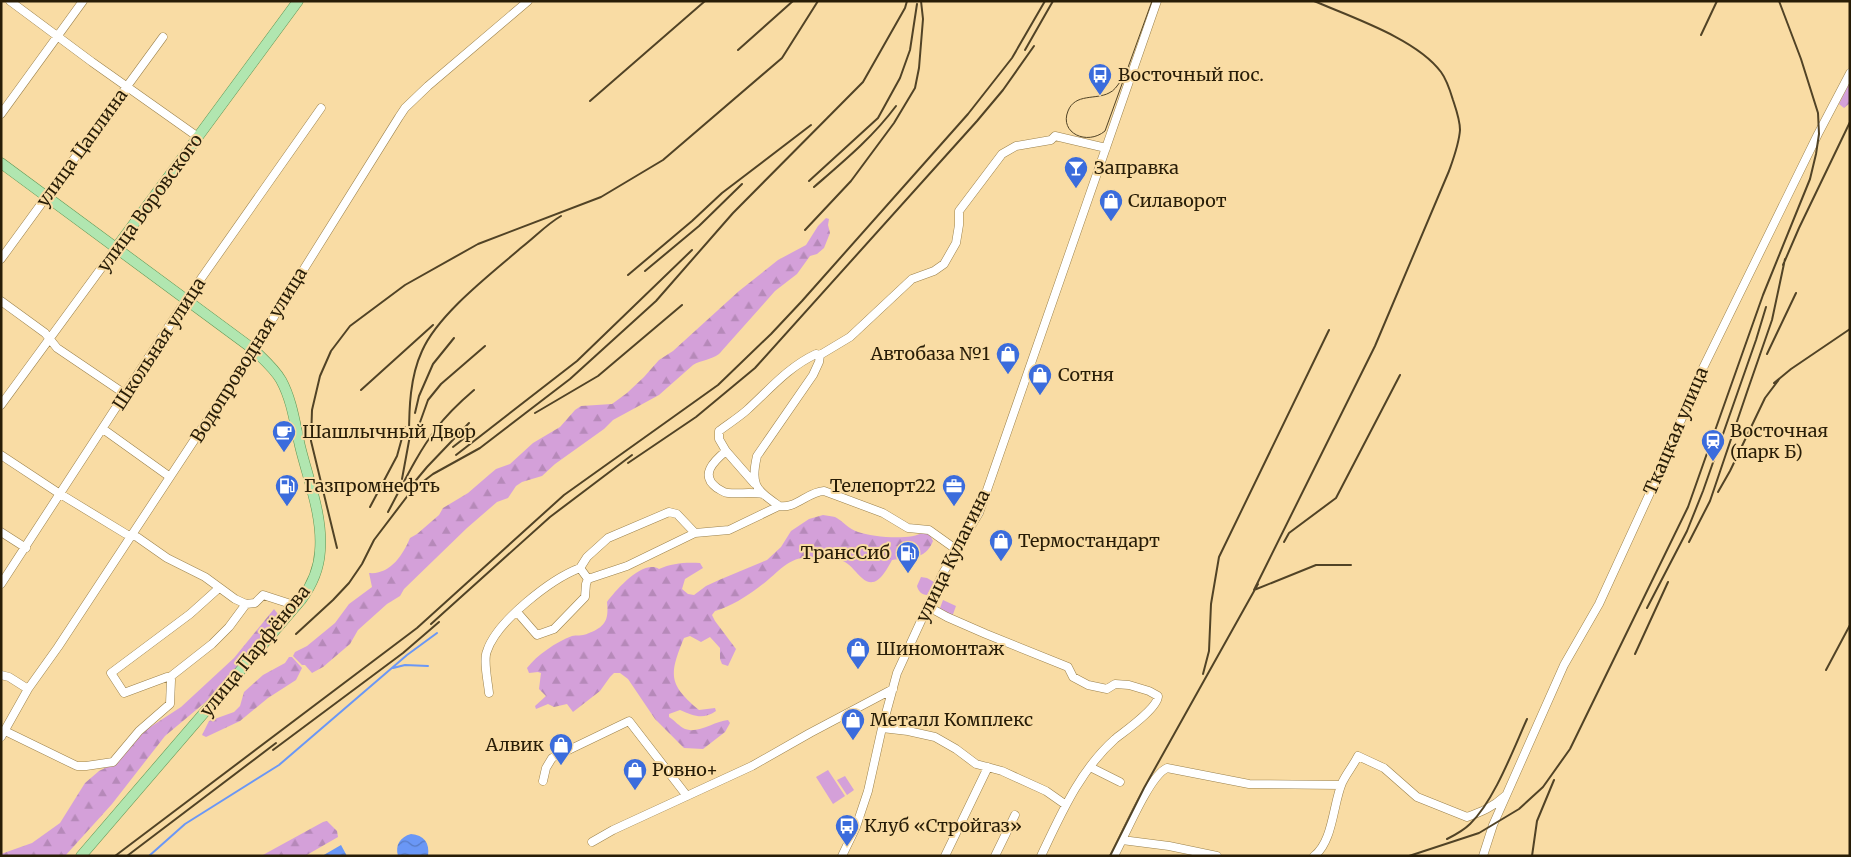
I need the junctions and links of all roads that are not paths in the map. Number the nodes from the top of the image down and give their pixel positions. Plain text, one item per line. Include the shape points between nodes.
1 (10, 1) edge
2 (83, 1) edge
3 (298, 1) edge
4 (528, 1) edge
5 (1157, 1) edge
6 (58, 36) junction
7 (163, 37) dead end
8 (1850, 73) edge
9 (127, 87) junction
10 (321, 108) dead end
11 (1, 114) edge
12 (198, 137) junction
13 (1106, 148) junction
14 (1, 163) edge
15 (47, 196) junction
16 (116, 248) junction
17 (1, 258) edge
18 (186, 300) junction
19 (1, 301) edge
20 (50, 340) junction
21 (253, 349) junction
22 (820, 355) junction
23 (125, 394) junction
24 (1, 405) edge
25 (103, 429) junction
26 (726, 451) junction
27 (1, 455) edge
28 (170, 478) junction
29 (754, 483) junction
30 (61, 493) junction
31 (763, 494) junction
32 (780, 506) junction
33 (1, 532) edge
34 (695, 532) junction
35 (131, 536) junction
36 (26, 548) junction
37 (957, 550) junction
38 (580, 568) junction
39 (588, 579) junction
40 (1, 584) edge
41 (219, 588) junction
42 (246, 604) junction
43 (297, 606) junction
44 (927, 606) junction
45 (517, 612) junction
46 (1, 675) edge
47 (170, 677) junction
48 (28, 689) junction
49 (893, 689) junction
50 (489, 693) dead end
51 (882, 728) junction
52 (3, 734) edge
53 (988, 767) junction
54 (1090, 767) junction
55 (543, 781) dead end
56 (1120, 782) dead end
57 (1341, 785) junction
58 (1508, 792) junction
59 (687, 796) junction
60 (1066, 805) junction
61 (1015, 815) dead end
62 (1122, 840) junction
63 (592, 842) dead end
64 (81, 856) edge
65 (842, 856) edge
66 (945, 856) edge
67 (996, 856) edge
68 (1040, 856) edge
69 (1114, 856) edge
70 (1218, 856) edge
71 (1314, 856) edge
72 (1483, 856) edge

1 - 6 street
2 - 6 street
3 - 12 main road, улица Воровского
4 - 21 street, Водопроводная улица via 406,108
5 - 13 street, улица Кулагина
6 - 9 street
6 - 11 street
7 - 9 street, улица Цаплина
8 - 58 street, Ткацкая улица via 1703,368 1599,604 1564,665
9 - 12 street
9 - 15 street, улица Цаплина
10 - 18 street, Школьная улица
12 - 16 main road, улица Воровского
13 - 22 street via 1055,136 1051,140 1016,146 1002,154 959,211 956,243 944,264 912,279 850,337
13 - 37 street, улица Кулагина via 979,512
14 - 15 main road, улица Парфёнова
15 - 16 main road, улица Парфёнова
15 - 17 street, улица Цаплина
16 - 18 main road, улица Парфёнова
16 - 20 street, улица Воровского
18 - 21 main road, улица Парфёнова
18 - 23 street, Школьная улица
19 - 20 street
20 - 23 street
20 - 24 street, улица Воровского
21 - 28 street, Водопроводная улица
21 - 43 main road, улица Парфёнова via 275,371 286,392 319,529 316,574
22 - 26 street via 808,357 784,374 746,411 719,431 719,439
22 - 29 street via 813,374 757,456
23 - 25 street, Школьная улица
25 - 28 street
25 - 30 street, Школьная улица
26 - 29 street
26 - 31 street via 710,468 708,477 711,482 726,493
27 - 30 street
28 - 35 street, Водопроводная улица
29 - 31 street
30 - 35 street
30 - 36 street, Школьная улица
31 - 32 street
32 - 34 street via 729,530
32 - 37 street via 795,504 814,492 824,491 883,513 908,528 929,530
33 - 36 street
34 - 38 street via 677,514 669,512 608,538
34 - 39 street via 627,566
35 - 41 street
35 - 48 street, Водопроводная улица
36 - 40 street, Школьная улица
37 - 44 street, улица Кулагина
38 - 39 street
38 - 45 street via 560,576
39 - 45 street via 585,597 554,629 537,635
41 - 42 street
41 - 47 street via 111,673 124,693
42 - 43 street via 255,603 263,595
42 - 47 street via 212,644
43 - 64 main road, улица Парфёнова
44 - 49 street, улица Кулагина
44 - 54 street via 978,631 1068,667 1074,677 1088,685 1107,689 1115,684 1129,685 1157,694 1156,702
45 - 50 street via 499,630 486,651
46 - 48 street
47 - 52 street via 170,704 109,764 77,766
48 - 52 street, Водопроводная улица
49 - 51 street, улица Кулагина
49 - 59 street via 752,766
51 - 53 street via 935,737 976,764
51 - 65 street, улица Кулагина via 868,791
53 - 60 street via 1046,791
53 - 66 street
54 - 56 street
54 - 60 street
55 - 59 street via 552,758 630,721
57 - 58 street, Ткацкая улица via 1358,756 1384,768 1417,796 1467,817 1497,804
57 - 62 street via 1249,784 1168,768 1156,777
57 - 71 street via 1329,831
58 - 72 street, Ткацкая улица
59 - 63 street
60 - 68 street
61 - 67 street
62 - 69 street
62 - 70 street

